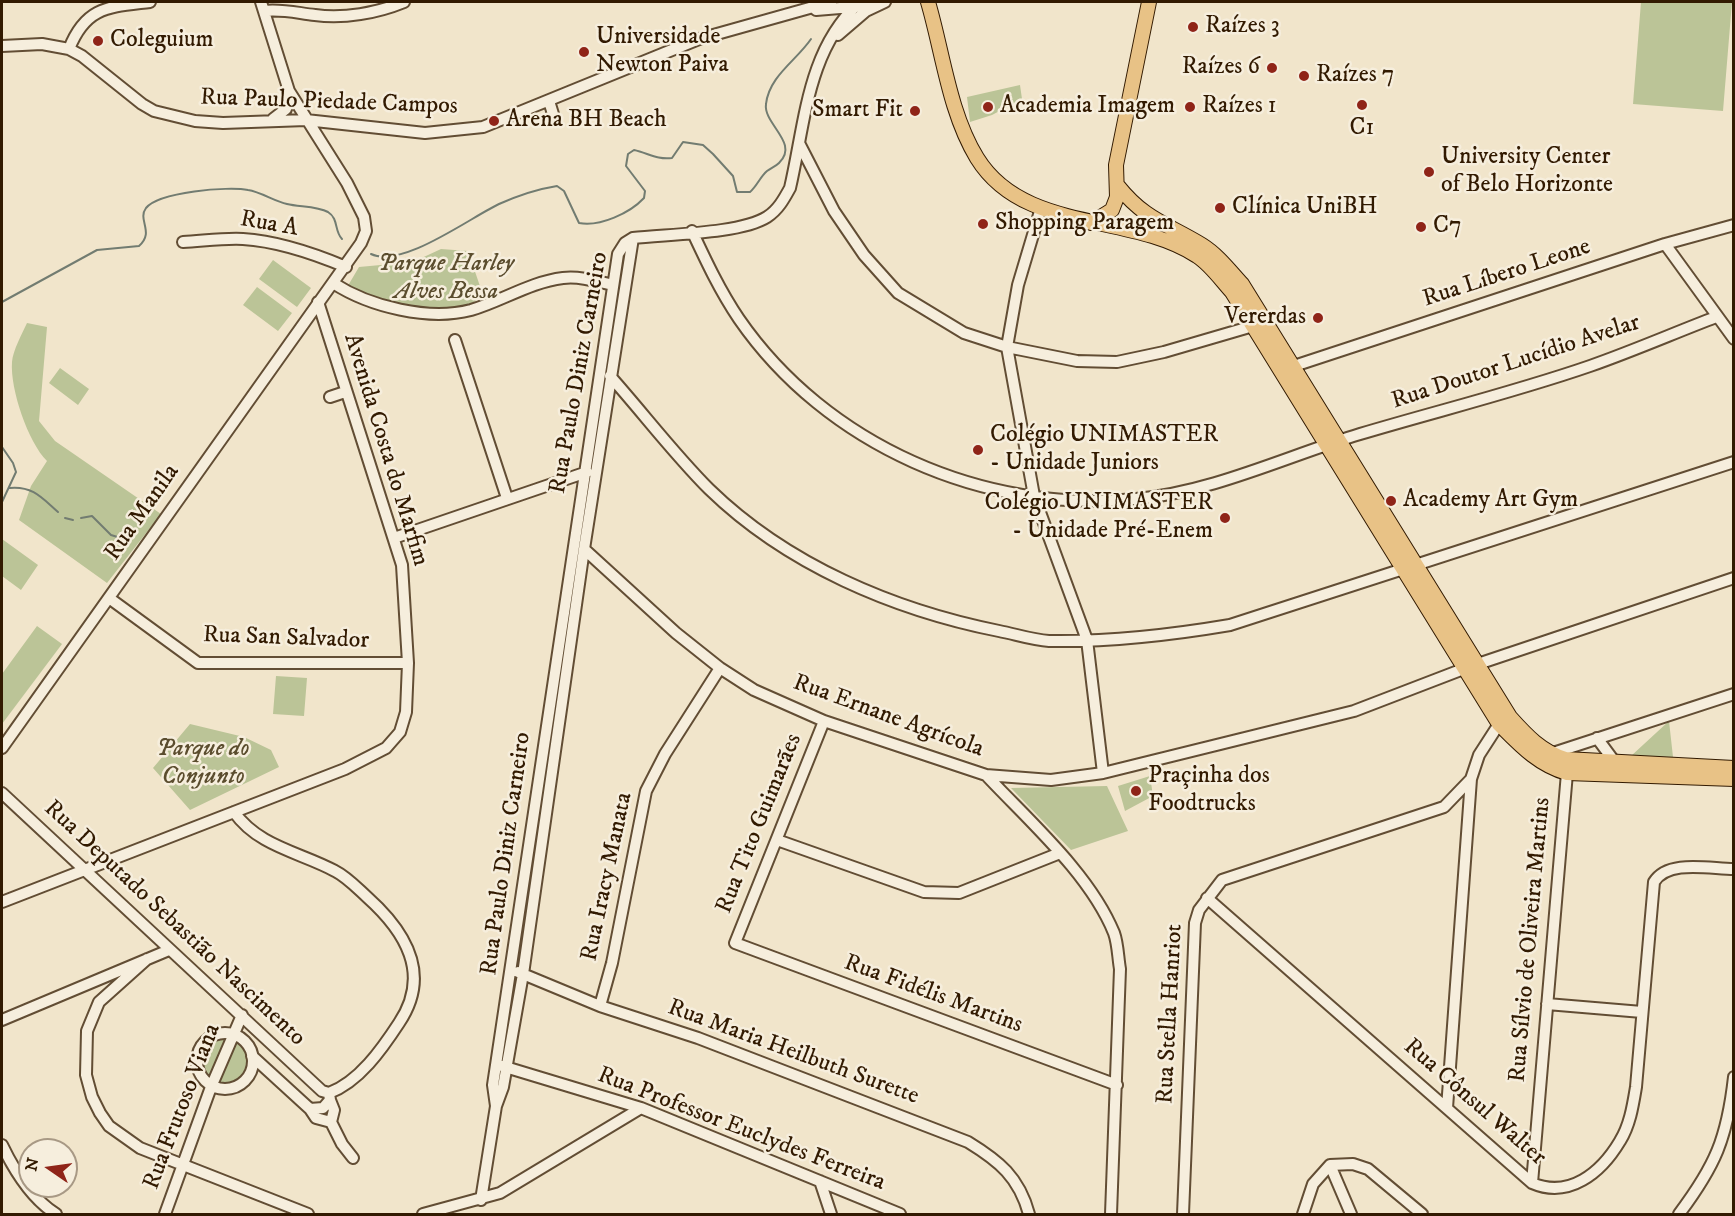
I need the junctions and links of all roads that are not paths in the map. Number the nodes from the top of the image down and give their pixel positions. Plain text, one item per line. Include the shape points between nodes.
1 (150, 2) edge
2 (404, 2) edge
3 (831, 2) edge
4 (1149, 2) edge
5 (880, 3) edge
6 (929, 4) edge
7 (856, 5) edge
8 (262, 6) edge
9 (282, 7) edge
10 (800, 8) junction
11 (819, 10) junction
12 (837, 27) junction
13 (270, 33) junction
14 (829, 44) junction
15 (2, 46) edge
16 (69, 49) junction
17 (290, 91) junction
18 (549, 101) junction
19 (553, 114) dead end
20 (272, 120) junction
21 (306, 120) junction
22 (799, 143) junction
23 (795, 166) junction
24 (813, 168) junction
25 (1118, 186) junction
26 (1041, 208) junction
27 (1091, 223) junction
28 (1734, 225) edge
29 (692, 231) junction
30 (633, 238) junction
31 (183, 242) dead end
32 (1665, 244) junction
33 (346, 267) junction
34 (333, 283) junction
35 (613, 285) junction
36 (318, 302) junction
37 (1716, 317) junction
38 (1253, 326) junction
39 (1734, 339) edge
40 (455, 340) dead end
41 (1007, 347) junction
42 (1274, 356) junction
43 (1294, 366) junction
44 (610, 376) junction
45 (345, 392) junction
46 (330, 397) dead end
47 (1332, 442) junction
48 (1734, 462) edge
49 (583, 472) junction
50 (597, 472) junction
51 (1034, 496) junction
52 (507, 498) junction
53 (394, 538) junction
54 (584, 549) junction
55 (1410, 567) junction
56 (1734, 578) edge
57 (109, 598) junction
58 (1088, 640) junction
59 (408, 663) junction
60 (1472, 666) junction
61 (720, 668) junction
62 (1734, 694) edge
63 (824, 721) junction
64 (1499, 724) junction
65 (1619, 730) junction
66 (1597, 738) junction
67 (2, 748) edge
68 (1550, 754) junction
69 (1612, 757) junction
70 (1734, 768) edge
71 (1103, 773) junction
72 (1567, 773) junction
73 (1599, 774) junction
74 (986, 775) junction
75 (1471, 779) junction
76 (1734, 779) edge
77 (2, 793) edge
78 (234, 812) junction
79 (540, 823) junction
80 (777, 840) junction
81 (1060, 854) junction
82 (85, 869) junction
83 (1734, 869) edge
84 (1207, 898) junction
85 (2, 902) edge
86 (735, 943) joint
87 (169, 950) junction
88 (147, 959) junction
89 (512, 970) junction
90 (523, 975) junction
91 (1547, 1004) junction
92 (600, 1006) junction
93 (1642, 1012) junction
94 (242, 1015) junction
95 (2, 1020) edge
96 (232, 1034) junction
97 (252, 1056) junction
98 (502, 1066) junction
99 (1734, 1077) edge
100 (1117, 1085) junction
101 (211, 1087) junction
102 (330, 1096) junction
103 (641, 1108) junction
104 (1447, 1108) junction
105 (310, 1109) junction
106 (1732, 1109) edge
107 (331, 1122) junction
108 (2, 1145) edge
109 (353, 1158) dead end
110 (183, 1164) junction
111 (1330, 1165) junction
112 (820, 1181) junction
113 (1532, 1183) junction
114 (481, 1200) junction
115 (56, 1215) edge
116 (165, 1215) edge
117 (308, 1215) edge
118 (423, 1215) edge
119 (831, 1215) edge
120 (900, 1215) edge
121 (1029, 1215) edge
122 (1111, 1215) edge
123 (1183, 1215) edge
124 (1303, 1215) edge
125 (1351, 1215) edge
126 (1422, 1215) edge
127 (1679, 1215) edge

1 - 16 street via 101,9 75,34
2 - 9 street via 384,10 317,16
3 - 10 street, Rua Paulo Piedade Campos
4 - 25 main road via 1116,165
5 - 7 street, Rua Paulo Piedade Campos
5 - 14 street
6 - 26 main road via 959,123 976,156 1004,189
7 - 11 street, Rua Paulo Piedade Campos
7 - 12 street
8 - 9 street
8 - 13 street
9 - 13 street
10 - 11 street, Rua Paulo Piedade Campos
10 - 18 street, Rua Paulo Piedade Campos via 699,39 629,76
11 - 12 street via 832,14
12 - 14 street
13 - 17 street
14 - 22 street via 813,76
15 - 16 street, Rua Paulo Piedade Campos via 42,44
16 - 20 street, Rua Paulo Piedade Campos via 154,111 195,121
17 - 20 street via 286,109
17 - 21 street
18 - 19 street
18 - 21 street, Rua Paulo Piedade Campos via 483,127 456,131 425,133
20 - 21 street, Rua Paulo Piedade Campos
21 - 33 street, Rua Manila via 369,223
22 - 23 street
22 - 24 street
23 - 24 street via 804,163
23 - 29 street via 790,188 768,217 744,226
24 - 41 street via 834,211 864,255 898,293 964,333
25 - 27 main road via 1112,210
25 - 43 main road via 1150,218 1203,246 1224,264 1277,341 1294,349
26 - 27 main road
26 - 41 street via 1018,285
27 - 38 main road via 1155,237 1198,256 1232,292
28 - 32 street, Rua Líbero Leone
29 - 30 street
29 - 51 street, Rua Doutor Lucídio Avelar via 716,283 758,344 791,379 861,436 899,456 966,482
30 - 35 street, Rua Paulo Diniz Carneiro via 618,254
30 - 44 street, Rua Paulo Diniz Carneiro
31 - 33 street, Rua A via 258,240
32 - 37 street
32 - 43 street, Rua Líbero Leone
33 - 34 street, Rua Manila
34 - 35 street via 393,307 445,313 468,310 563,278
34 - 36 street, Rua Manila
35 - 49 street, Rua Paulo Diniz Carneiro
36 - 45 street, Avenida Costa do Marfim
36 - 57 street, Rua Manila
37 - 39 street
37 - 47 street, Rua Doutor Lucídio Avelar via 1590,366
38 - 41 street via 1117,362 1077,361
38 - 42 main road
40 - 52 street
41 - 51 street
42 - 43 main road
42 - 47 main road
43 - 47 main road
44 - 50 street, Rua Paulo Diniz Carneiro
44 - 58 street via 709,489 781,546 847,584 964,624 1046,641
45 - 46 street
45 - 53 street, Avenida Costa do Marfim
47 - 51 street, Rua Doutor Lucídio Avelar via 1184,491 1137,499 1088,501
47 - 55 main road
48 - 55 street
49 - 50 street
49 - 52 street
49 - 79 street, Rua Paulo Diniz Carneiro
50 - 54 street, Rua Paulo Diniz Carneiro
51 - 58 street
52 - 53 street
53 - 59 street, Avenida Costa do Marfim via 402,565
54 - 61 street, Rua Ernane Agrícola
54 - 79 street, Rua Paulo Diniz Carneiro
55 - 58 street via 1230,625 1183,633
55 - 60 main road
56 - 60 street, Rua Ernane Agrícola
57 - 59 street, Rua San Salvador via 198,663
57 - 67 street, Rua Manila
58 - 71 street
59 - 78 street, Avenida Costa do Marfim via 406,712 400,732 386,747 345,769
60 - 64 main road
60 - 68 main road via 1510,717
60 - 71 street, Rua Ernane Agrícola via 1354,711
61 - 63 street, Rua Ernane Agrícola via 754,690
61 - 92 street, Rua Iracy Manata via 646,791
62 - 65 street
63 - 74 street, Rua Ernane Agrícola
63 - 80 street, Rua Tito Guimarães
64 - 72 main road via 1544,764
64 - 75 street via 1479,755
65 - 66 street
65 - 69 street
66 - 68 street
66 - 69 street
68 - 69 main road via 1566,759
69 - 70 main road
69 - 73 main road
71 - 74 street, Rua Ernane Agrícola via 1051,780
72 - 73 main road
72 - 91 street, Rua Sílvio de Oliveira Martins
73 - 76 main road
74 - 81 street
75 - 84 street, Rua Stella Hanriot via 1444,807 1254,867 1222,880
75 - 104 street
77 - 82 street, Rua Deputado Sebastião Nascimento
78 - 82 street, Avenida Costa do Marfim
78 - 102 street via 259,838 345,878 398,927 407,945 414,983 411,1005 381,1052
79 - 89 street, Rua Paulo Diniz Carneiro
79 - 90 street, Rua Paulo Diniz Carneiro
80 - 81 street via 939,894 959,893
80 - 86 street, Rua Tito Guimarães
81 - 100 street via 1094,897 1114,934 1120,969
82 - 85 street, Avenida Costa do Marfim
82 - 87 street, Rua Deputado Sebastião Nascimento
83 - 93 street, Rua Cônsul Walter via 1671,868 1660,873 1652,895
84 - 104 street, Rua Cônsul Walter
84 - 123 street, Rua Stella Hanriot via 1195,923
86 - 100 street, Rua Fidélis Martins
87 - 88 street
87 - 94 street, Rua Deputado Sebastião Nascimento
88 - 95 street
88 - 110 street via 99,1002 91,1016 85,1044 86,1075 92,1097 109,1126 140,1148
89 - 90 street, Rua Maria Heilbuth Surette
89 - 98 street, Rua Paulo Diniz Carneiro
90 - 92 street, Rua Maria Heilbuth Surette
90 - 98 street, Rua Paulo Diniz Carneiro
91 - 93 street
91 - 113 street, Rua Sílvio de Oliveira Martins
92 - 121 street, Rua Maria Heilbuth Surette via 698,1038 968,1142 998,1161 1017,1184
93 - 113 street, Rua Cônsul Walter via 1636,1087 1631,1115 1620,1141 1581,1182 1547,1190
94 - 96 street, Rua Frutoso Viana
94 - 102 street, Rua Deputado Sebastião Nascimento
96 - 97 street, Rua Deputado Sebastião Nascimento via 242,1039
96 - 101 street, Rua Frutoso Viana
96 - 101 street via 210,1037 198,1052 200,1076
97 - 101 street via 252,1070 245,1081 234,1089
97 - 105 street, Rua Deputado Sebastião Nascimento
98 - 103 street, Rua Professor Euclydes Ferreira
98 - 114 street, Rua Paulo Diniz Carneiro via 503,1088 496,1106
99 - 106 street
100 - 122 street
101 - 110 street, Rua Frutoso Viana
102 - 105 street via 323,1108
102 - 107 street, Rua Deputado Sebastião Nascimento via 334,1110
103 - 112 street, Rua Professor Euclydes Ferreira
103 - 114 street via 500,1193
104 - 113 street, Rua Cônsul Walter
105 - 107 street, Rua Deputado Sebastião Nascimento via 316,1118
106 - 127 street via 1723,1143 1705,1179
107 - 109 street, Rua Deputado Sebastião Nascimento
108 - 115 street via 13,1169
110 - 116 street, Rua Frutoso Viana
110 - 117 street
111 - 124 street via 1313,1184
111 - 125 street
111 - 126 street via 1353,1164 1368,1169
112 - 119 street
112 - 120 street, Rua Professor Euclydes Ferreira
114 - 118 street

